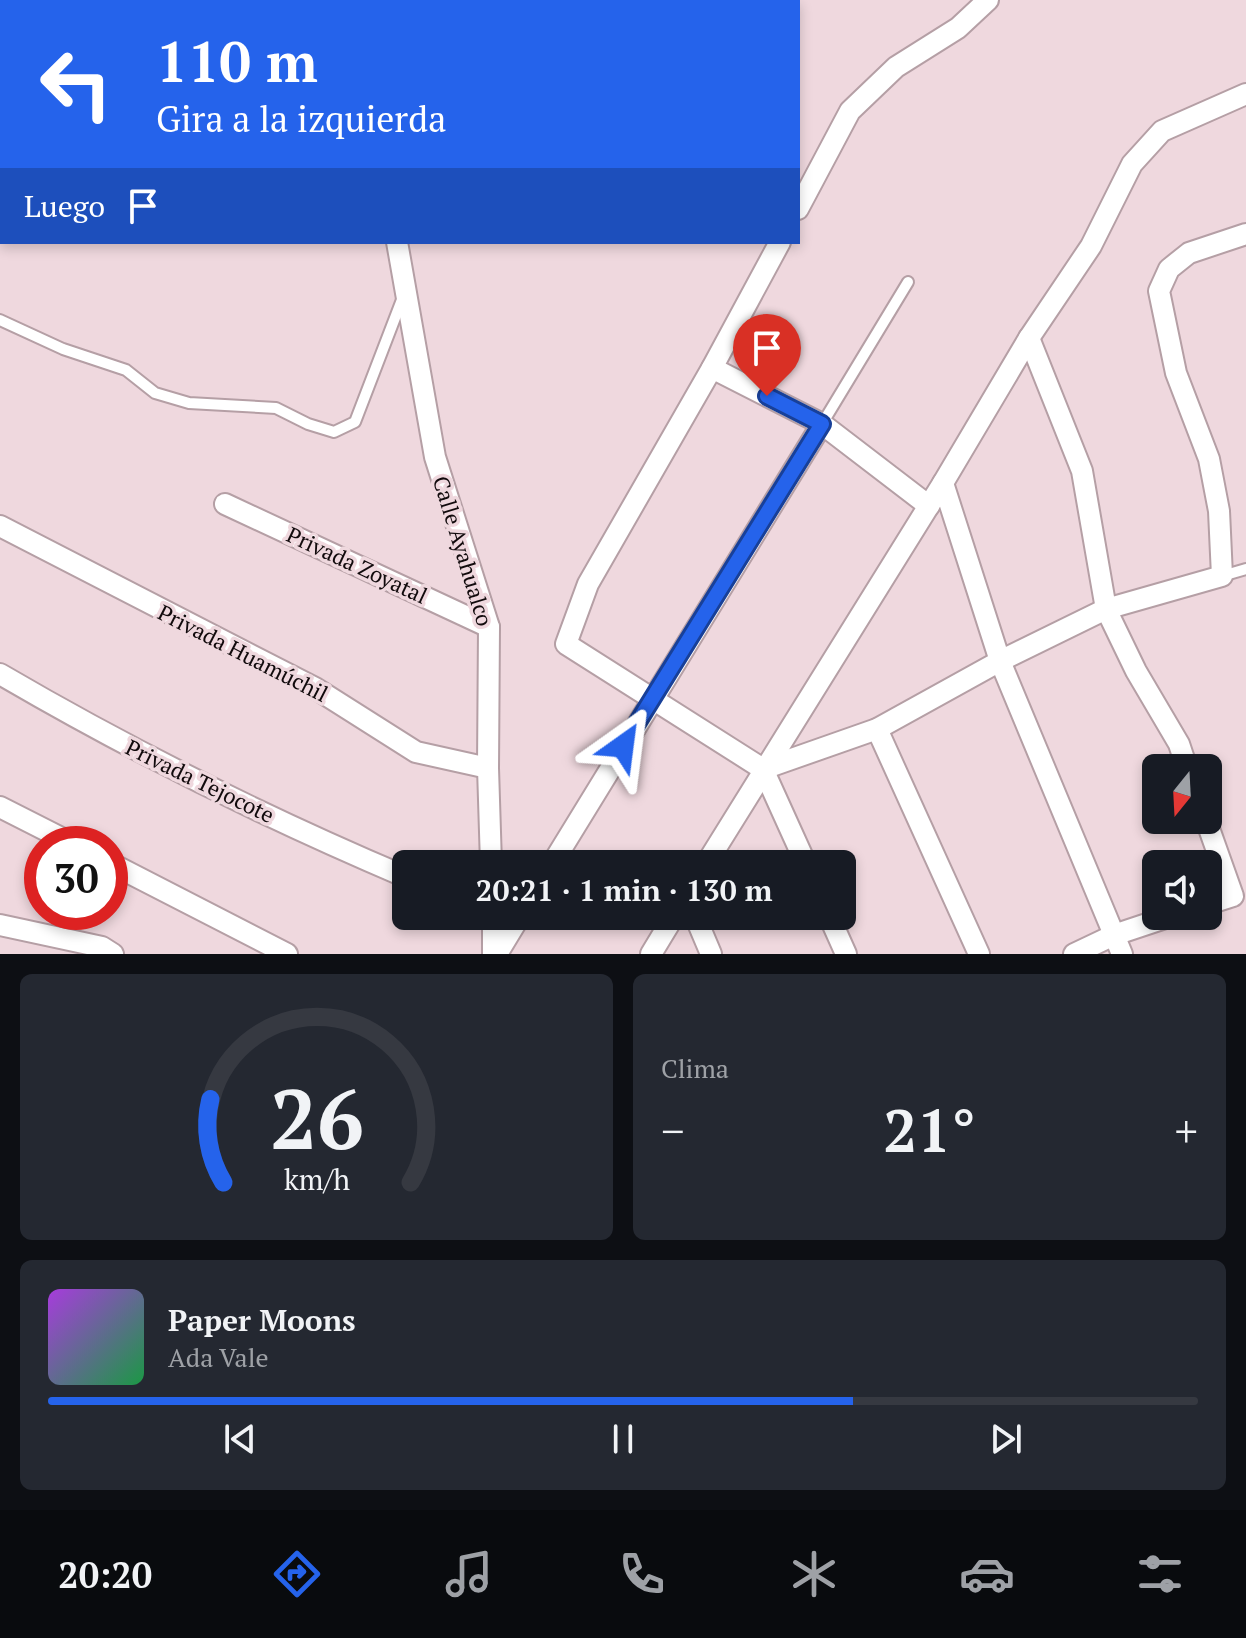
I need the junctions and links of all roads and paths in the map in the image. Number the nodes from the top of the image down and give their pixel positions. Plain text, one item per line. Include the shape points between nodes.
1 (988, 0) edge
2 (1246, 94) edge
3 (800, 205) edge
4 (1246, 234) edge
5 (397, 244) edge
6 (779, 244) edge
7 (908, 282) dead end
8 (406, 291) junction
9 (0, 320) edge
10 (1029, 338) junction
11 (712, 368) junction
12 (822, 424) junction
13 (943, 483) junction
14 (225, 504) dead end
15 (929, 506) junction
16 (0, 526) edge
17 (1246, 569) edge
18 (1222, 576) junction
19 (1106, 609) junction
20 (489, 627) junction
21 (1000, 661) junction
22 (0, 674) edge
23 (651, 699) junction
24 (877, 729) junction
25 (1182, 754) edge
26 (488, 768) junction
27 (763, 769) junction
28 (0, 807) edge
29 (37, 826) edge
30 (1212, 834) edge
31 (491, 850) edge
32 (560, 850) edge
33 (714, 850) edge
34 (800, 850) edge
35 (392, 871) edge
36 (128, 872) edge
37 (1239, 892) edge
38 (0, 925) edge
39 (494, 930) edge
40 (511, 930) edge
41 (666, 930) edge
42 (701, 930) edge
43 (835, 930) edge
44 (1144, 930) edge
45 (1118, 944) edge
46 (113, 954) edge
47 (287, 954) edge
48 (495, 954) edge
49 (651, 954) edge
50 (711, 954) edge
51 (846, 954) edge
52 (979, 954) edge
53 (1074, 954) edge

1 - 3 street via 958,28 896,67 850,111
2 - 10 street via 1162,131 1132,164 1091,246
4 - 18 street via 1189,253 1169,269 1159,291 1176,373 1209,459 1219,511
5 - 8 street, Calle Ayahualco
6 - 11 street
7 - 12 lane
8 - 9 lane via 355,422 334,432 276,408 189,403 155,393 126,370
8 - 20 street, Calle Ayahualco via 435,457
10 - 13 street
10 - 19 street via 1082,471
11 - 12 street
11 - 23 street via 588,584 566,644
12 - 15 street
12 - 23 street
13 - 15 street
13 - 21 street
14 - 20 street, Privada Zoyatal
15 - 27 street
16 - 26 street, Privada Huamúchil via 315,688 416,752
17 - 18 lane
18 - 19 street
19 - 21 street
19 - 25 street
20 - 26 street, Calle Ayahualco
21 - 24 street
21 - 45 street
22 - 35 street, Privada Tejocote via 100,732
23 - 27 street
23 - 32 street
24 - 27 street
24 - 52 street
26 - 31 street, Calle Ayahualco
27 - 33 street
27 - 34 street
28 - 29 street
30 - 37 street
36 - 47 street
38 - 46 street via 102,947
39 - 48 street
40 - 48 street
41 - 49 street
42 - 50 street
43 - 51 street
44 - 45 street
45 - 53 street

